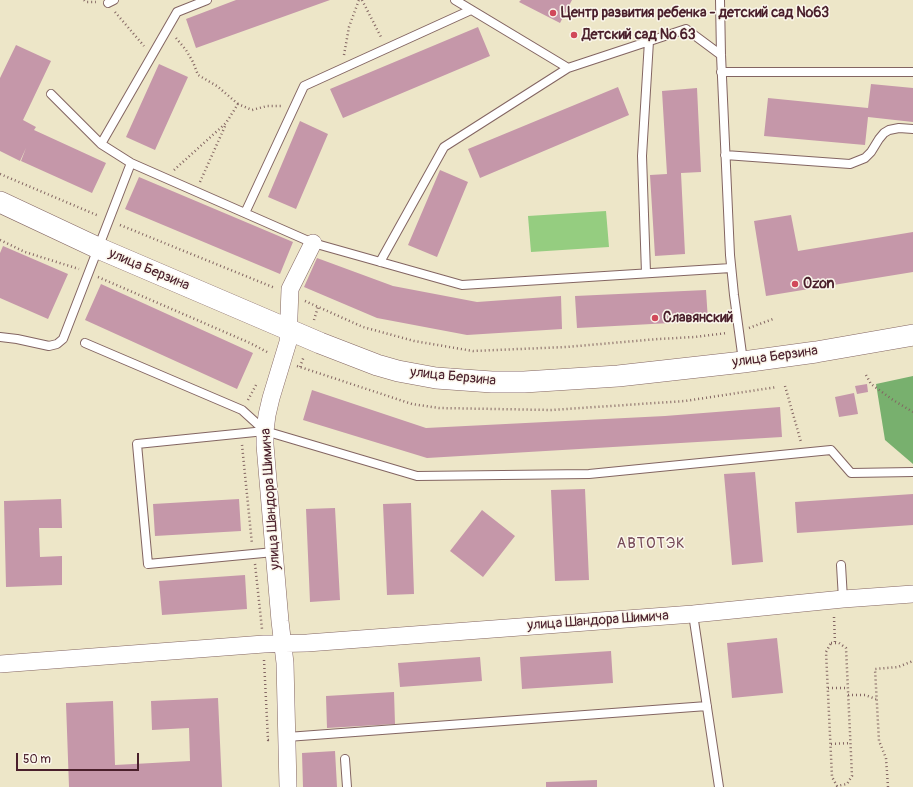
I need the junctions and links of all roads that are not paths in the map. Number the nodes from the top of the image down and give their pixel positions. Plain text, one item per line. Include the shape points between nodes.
1 (207, 0) edge
2 (455, 0) edge
3 (720, 0) edge
4 (471, 10) junction
5 (649, 41) junction
6 (721, 55) junction
7 (568, 68) junction
8 (721, 72) junction
9 (913, 72) edge
10 (50, 94) dead end
11 (913, 129) edge
12 (101, 144) junction
13 (725, 155) junction
14 (131, 163) junction
15 (0, 202) edge
16 (246, 213) junction
17 (313, 243) junction
18 (98, 248) junction
19 (380, 262) junction
20 (731, 268) junction
21 (646, 273) junction
22 (289, 330) junction
23 (913, 335) edge
24 (0, 337) edge
25 (85, 343) dead end
26 (743, 362) junction
27 (266, 431) junction
28 (913, 472) edge
29 (274, 552) junction
30 (841, 565) dead end
31 (913, 594) edge
32 (838, 600) junction
33 (693, 614) junction
34 (283, 644) junction
35 (0, 664) edge
36 (706, 706) junction
37 (287, 737) junction
38 (345, 759) dead end
39 (288, 787) edge
40 (347, 787) edge
41 (719, 787) edge

1 - 12 lane via 177,12
2 - 4 lane
3 - 6 lane
4 - 7 lane
4 - 16 lane via 304,86
5 - 6 lane via 686,29
5 - 7 lane
5 - 21 lane via 642,156
6 - 8 lane
7 - 19 lane via 444,147
8 - 9 lane
8 - 13 lane
10 - 12 lane
11 - 13 lane via 889,130 878,139 865,158 850,164
12 - 14 lane
13 - 20 lane
14 - 16 lane
14 - 18 lane
15 - 18 street, улица Берзина
16 - 17 lane
17 - 19 lane
17 - 22 street, улица Шандора Шимича via 290,289
18 - 22 street, улица Берзина
18 - 24 lane via 63,339 49,346
19 - 21 lane via 462,285
20 - 21 lane
20 - 26 lane
22 - 26 street, улица Берзина via 398,371 463,380 524,382 611,377
22 - 27 street, улица Шандора Шимича via 286,350 270,404
23 - 26 street, улица Берзина
25 - 27 lane via 242,410
27 - 28 lane via 417,476 589,474 831,450 850,473
27 - 29 street, улица Шандора Шимича
27 - 29 lane via 137,444 148,564
29 - 34 street, улица Шандора Шимича
30 - 32 lane
31 - 32 street, улица Шандора Шимича
32 - 33 street, улица Шандора Шимича
33 - 34 street, улица Шандора Шимича
33 - 36 lane
34 - 35 street, улица Шандора Шимича
34 - 37 street, улица Шандора Шимича
36 - 37 lane
36 - 41 lane
37 - 39 street, улица Шандора Шимича
38 - 40 lane

